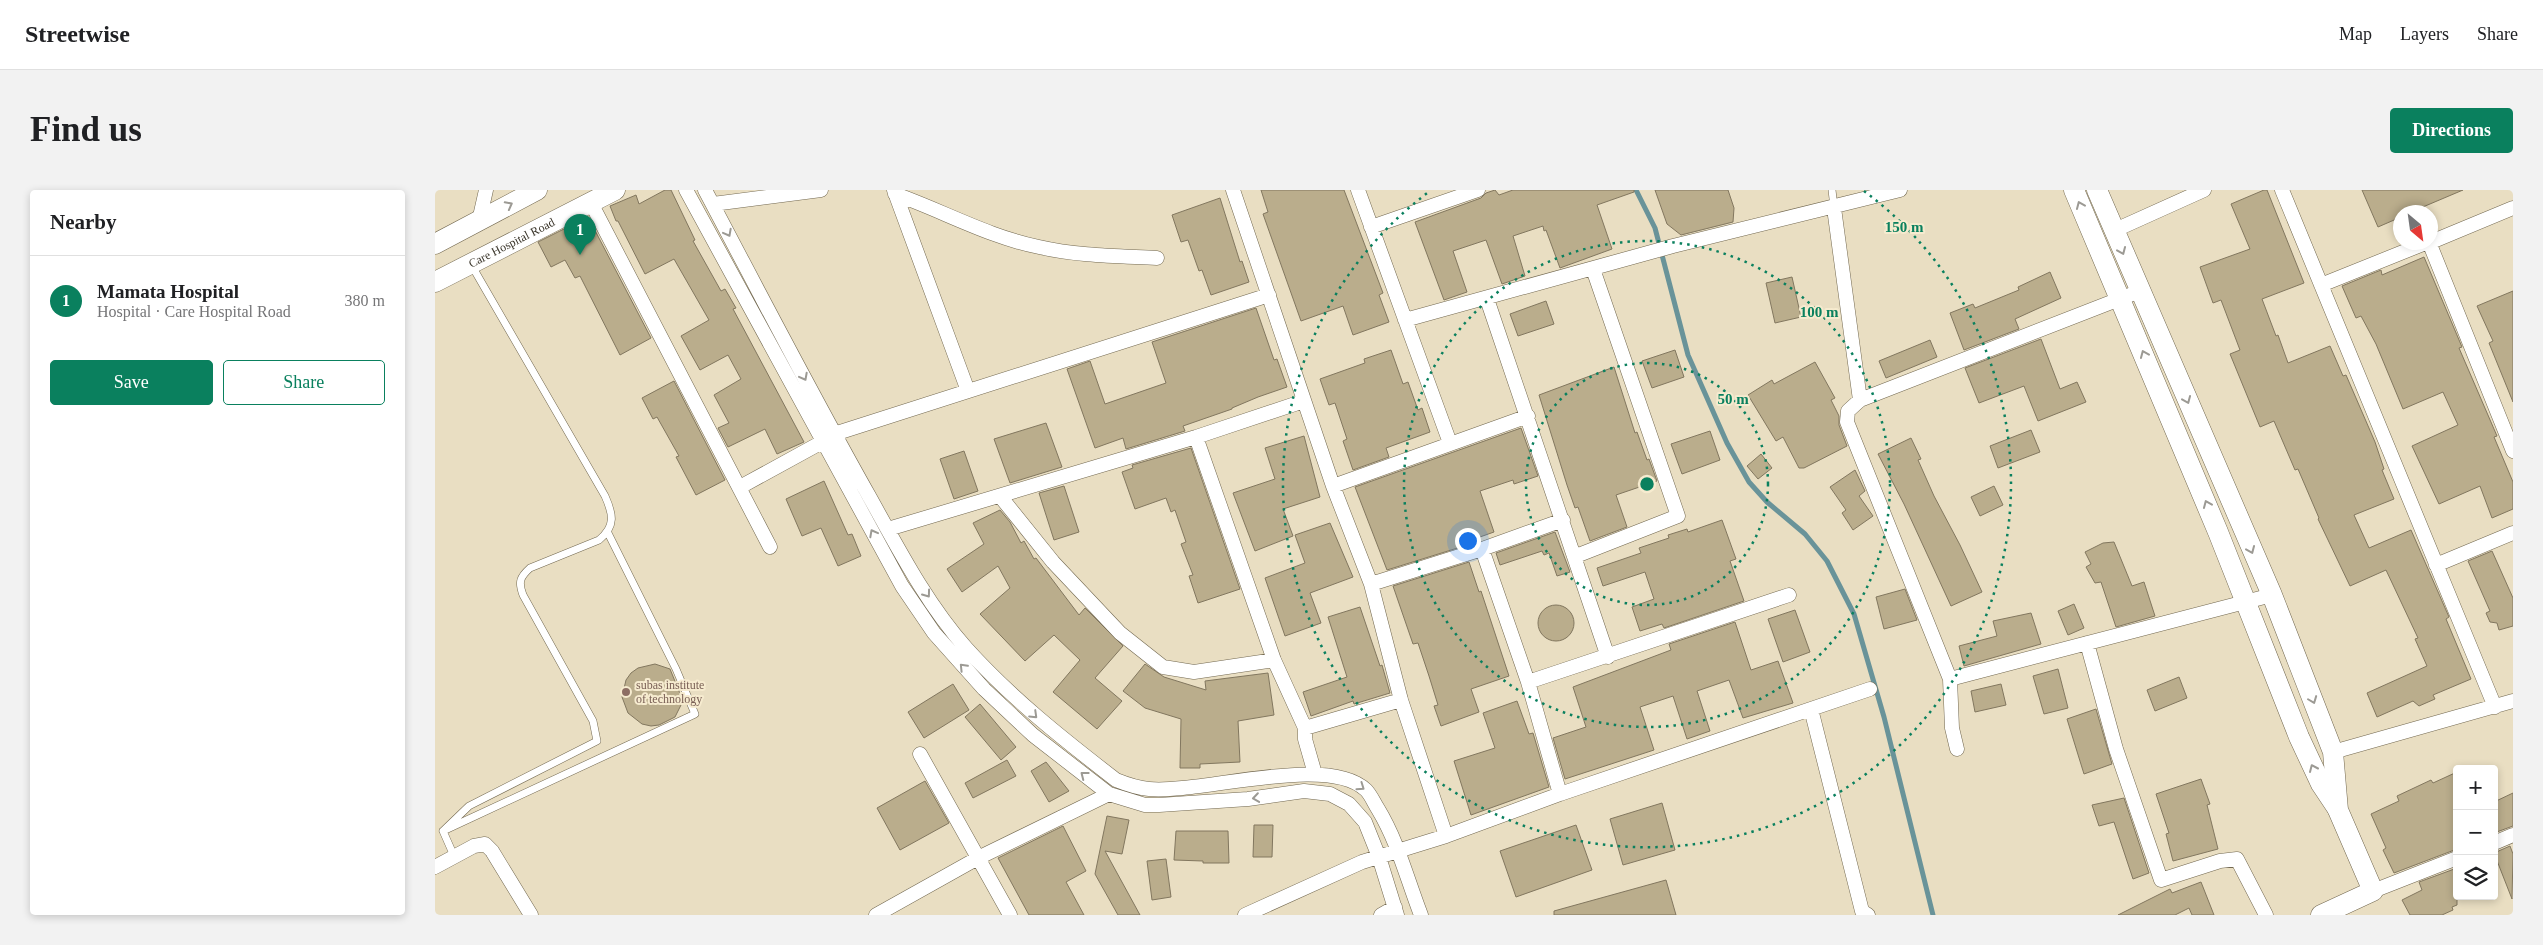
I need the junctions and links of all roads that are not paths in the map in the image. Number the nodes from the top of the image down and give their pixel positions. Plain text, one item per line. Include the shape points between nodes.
1 (486, 190) edge
2 (537, 190) edge
3 (615, 190) edge
4 (685, 190) edge
5 (705, 190) edge
6 (821, 190) edge
7 (1233, 190) edge
8 (1357, 190) edge
9 (1477, 190) edge
10 (1832, 190) edge
11 (1899, 190) edge
12 (2074, 190) edge
13 (2097, 190) edge
14 (2204, 190) edge
15 (2282, 190) edge
16 (894, 192) edge
17 (1453, 194) edge
18 (590, 201) junction
19 (713, 204) junction
20 (1834, 208) junction
21 (2513, 208) edge
22 (479, 221) junction
23 (1371, 227) junction
24 (2113, 230) junction
25 (2438, 238) edge
26 (435, 244) edge
27 (2409, 250) edge
28 (2432, 250) edge
29 (1157, 258) dead end
30 (471, 263) junction
31 (1593, 269) junction
32 (435, 282) edge
33 (2321, 285) junction
34 (2140, 291) junction
35 (1269, 296) junction
36 (2120, 298) junction
37 (1487, 299) junction
38 (1405, 320) junction
39 (968, 391) junction
40 (1860, 400) junction
41 (1305, 401) junction
42 (1529, 416) junction
43 (1196, 437) junction
44 (829, 438) junction
45 (1450, 443) junction
46 (2513, 451) edge
47 (1333, 486) junction
48 (740, 487) junction
49 (1000, 496) junction
50 (1563, 520) junction
51 (888, 529) junction
52 (607, 533) junction
53 (2513, 533) edge
54 (770, 548) dead end
55 (1482, 549) junction
56 (1576, 556) junction
57 (2436, 565) junction
58 (915, 578) junction
59 (1371, 584) junction
60 (902, 586) junction
61 (1789, 595) dead end
62 (2272, 595) junction
63 (2246, 602) junction
64 (2087, 644) junction
65 (1608, 657) junction
66 (1274, 660) junction
67 (1950, 679) junction
68 (1528, 682) junction
69 (1870, 689) dead end
70 (1401, 700) junction
71 (2513, 701) edge
72 (2495, 707) junction
73 (1811, 709) junction
74 (1305, 728) junction
75 (1957, 749) dead end
76 (2333, 752) junction
77 (920, 754) dead end
78 (1315, 774) junction
79 (1109, 794) junction
80 (1560, 794) junction
81 (2338, 810) junction
82 (443, 831) junction
83 (1446, 836) junction
84 (2513, 836) edge
85 (2498, 842) edge
86 (1398, 850) junction
87 (454, 856) junction
88 (1379, 857) junction
89 (978, 858) junction
90 (2453, 860) edge
91 (435, 867) edge
92 (2373, 891) junction
93 (1396, 911) edge
94 (2334, 912) edge
95 (531, 915) edge
96 (875, 915) edge
97 (1010, 915) edge
98 (1245, 915) edge
99 (1381, 915) edge
100 (1421, 915) edge
101 (1868, 915) edge
102 (2266, 915) edge

1 - 22 street
22 -> 2 street
3 - 18 street, Care Hospital Road
4 - 44 street
5 - 19 street
6 - 19 street
7 - 35 street
8 - 23 street
9 - 17 street
10 - 20 lane
11 - 20 street
36 -> 12 street
13 - 24 street
14 - 24 street
15 - 33 street
16 - 29 street via 995,234 1039,248 1098,256
16 - 39 street
17 - 23 street
18 - 30 street, Care Hospital Road
18 - 48 street
19 -> 44 street
20 - 31 street via 1673,246
20 - 40 street
21 - 25 street
22 - 26 street
23 - 38 street
24 -> 34 street
27 - 33 street
28 - 46 street
30 - 32 street, Care Hospital Road
30 - 52 lane via 605,496 612,513 612,524
31 - 37 street
31 - 56 street via 1679,516
33 - 57 street
34 - 36 street
34 -> 62 street
35 - 39 street
35 - 41 street
36 - 40 street
63 -> 36 street
37 - 38 street
37 - 42 street
38 - 45 street
39 - 44 street
40 - 67 street via 1848,410 1847,422
41 - 43 street
41 - 47 street
42 - 45 street
42 - 50 street
43 - 49 street
43 - 66 street
44 - 48 street
44 - 51 street
60 -> 44 street
45 - 47 street
47 - 59 street
48 - 54 street
49 - 51 street
49 - 66 street via 1053,562 1120,633 1163,667 1194,672
50 - 55 street
50 - 56 street
51 - 58 street
52 - 82 lane via 599,540 530,568 519,584 593,721 597,741 469,806
52 - 82 lane via 695,714
53 - 57 street
55 - 59 street
55 - 68 street
56 - 65 street
57 - 72 street
58 - 60 street
58 -> 78 street via 965,647 993,676 1042,723 1116,780 1159,790
59 - 70 street
79 -> 60 street via 1033,735 984,689 934,633
61 - 65 street
62 - 63 street
62 -> 76 street
63 - 64 street
81 -> 63 street via 2321,784 2299,737
64 - 67 street
64 - 102 street via 2116,749 2161,880 2220,861 2237,859
65 - 68 street
66 - 74 street
67 - 75 street via 1952,728
68 - 80 street
69 - 73 street
70 - 74 street
70 - 83 street
71 - 72 street
72 - 76 street
73 - 80 street
73 - 101 street via 1862,910
74 - 78 street
76 - 81 street
77 - 89 street
78 -> 86 street via 1349,780 1367,791 1390,829
88 -> 79 street via 1365,822 1349,804 1330,794 1304,791 1248,799 1159,805 1145,805
79 - 89 street
80 - 83 street
81 - 92 street
82 - 87 lane
83 - 86 street
84 - 85 street
86 - 88 street
86 - 100 street
87 - 91 street
87 - 95 street via 485,844 492,850
88 - 93 street
88 - 98 street via 1361,862
89 - 96 street
89 - 97 street
90 - 92 street
92 - 94 street
93 - 99 street

